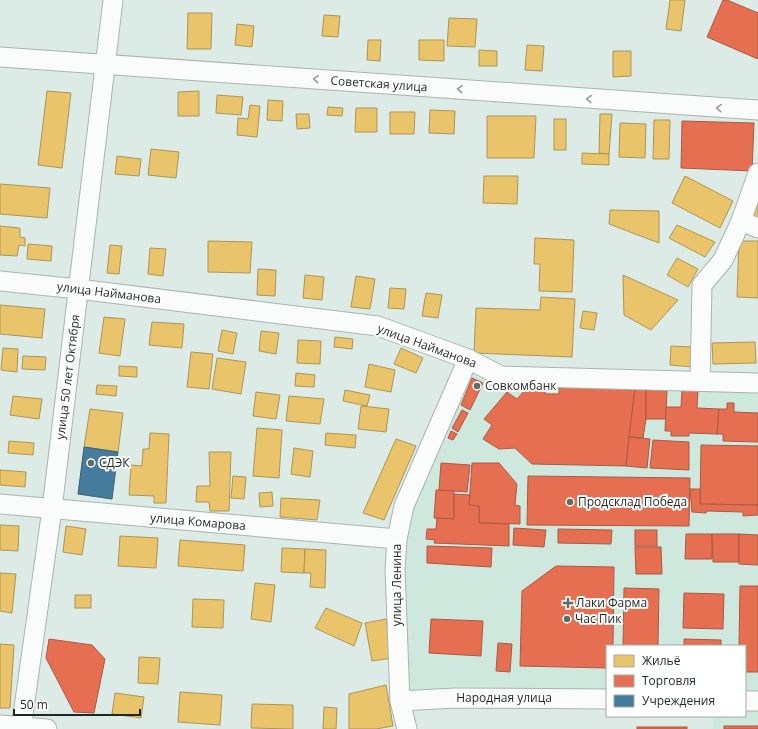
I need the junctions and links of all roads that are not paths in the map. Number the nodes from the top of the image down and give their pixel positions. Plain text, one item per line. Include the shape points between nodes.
1 (113, 0) edge
2 (0, 57) edge
3 (107, 65) junction
4 (758, 110) edge
5 (758, 174) edge
6 (750, 225) edge
7 (0, 281) edge
8 (78, 289) junction
9 (468, 359) junction
10 (700, 381) junction
11 (758, 383) edge
12 (0, 504) edge
13 (52, 509) junction
14 (397, 539) junction
15 (606, 699) edge
16 (400, 701) junction
17 (746, 701) edge
18 (758, 701) edge
19 (0, 725) edge
20 (21, 728) edge
21 (47, 729) edge
22 (408, 729) edge

1 - 3 street, улица 50 лет Октября
2 - 3 street, Советская улица
4 -> 3 street, Советская улица
3 - 8 street, улица 50 лет Октября
5 - 6 street
6 - 10 street via 702,285
7 - 8 street, улица Найманова
8 - 9 street, улица Найманова via 378,326
8 - 13 street, улица 50 лет Октября
9 - 10 street, улица Найманова via 501,376
9 - 14 street, улица Ленина via 404,506
10 - 11 street, улица Найманова
12 - 13 street, улица Комарова
13 - 14 street, улица Комарова
13 - 20 street, улица 50 лет Октября
14 - 16 street, улица Ленина via 395,569
15 - 16 street, Народная улица via 455,698
16 - 22 street, улица Ленина
17 - 18 street
19 - 20 street
20 - 21 street

